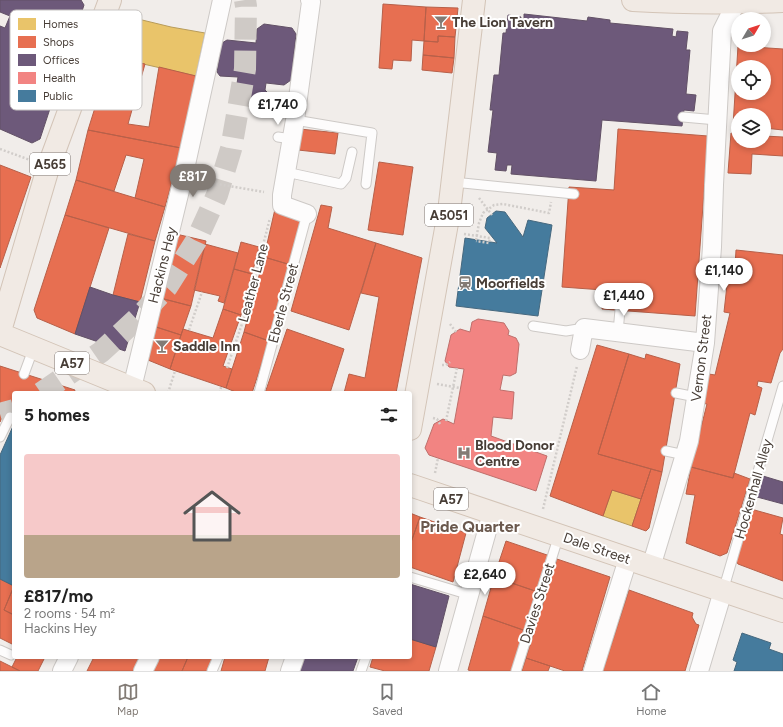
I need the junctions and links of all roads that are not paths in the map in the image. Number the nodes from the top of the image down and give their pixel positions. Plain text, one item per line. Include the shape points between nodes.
1 (110, 0) edge
2 (222, 0) edge
3 (310, 0) edge
4 (474, 0) edge
5 (633, 0) edge
6 (783, 2) edge
7 (736, 3) junction
8 (106, 10) edge
9 (69, 110) edge
10 (683, 117) dead end
11 (294, 120) junction
12 (717, 120) junction
13 (352, 152) dead end
14 (286, 172) junction
15 (453, 182) junction
16 (366, 184) dead end
17 (574, 194) dead end
18 (307, 214) joint
19 (620, 310) dead end
20 (533, 326) dead end
21 (584, 328) junction
22 (0, 332) edge
23 (618, 332) junction
24 (705, 343) junction
25 (34, 348) junction
26 (580, 350) road end
27 (24, 374) dead end
28 (783, 386) edge
29 (138, 391) edge
30 (260, 391) edge
31 (676, 393) dead end
32 (696, 397) junction
33 (10, 417) dead end
34 (412, 418) edge
35 (0, 437) edge
36 (666, 451) dead end
37 (685, 455) junction
38 (412, 487) edge
39 (492, 513) junction
40 (559, 535) junction
41 (628, 559) junction
42 (651, 567) junction
43 (412, 578) edge
44 (723, 591) junction
45 (470, 595) junction
46 (783, 611) edge
47 (0, 650) edge
48 (11, 655) dead end
49 (68, 659) edge
50 (149, 659) edge
51 (217, 659) edge
52 (294, 659) edge
53 (365, 659) edge
54 (62, 671) edge
55 (143, 671) edge
56 (212, 671) edge
57 (290, 671) edge
58 (361, 671) edge
59 (448, 671) edge
60 (516, 671) edge
61 (593, 671) edge
62 (699, 671) edge

1 - 8 main road, A565
2 - 29 street, Hackins Hey
3 - 11 street
4 - 15 main road, A5051
5 - 7 main road
6 - 7 main road
7 - 12 street, Vernon Street via 722,31
9 - 22 main road, A565 via 48,168
10 - 12 lane
11 - 14 street via 285,138
11 - 16 lane via 372,133
12 - 24 street, Vernon Street
13 - 14 lane via 346,178 341,184
14 - 18 street via 282,200
15 - 17 lane
15 - 34 main road, A5051
18 - 30 lane, Eberle Street
19 - 23 lane
20 - 21 lane via 566,331
21 - 23 street
21 - 26 street
22 - 25 main road, A57
23 - 24 street
24 - 32 street, Vernon Street
25 - 27 lane
25 - 29 main road, A57
28 - 44 lane, Hockenhall Alley
31 - 32 lane
32 - 37 street, Vernon Street
33 - 35 lane
36 - 37 lane
37 - 42 street, Vernon Street
38 - 39 main road, Dale Street / A57
39 - 40 main road, Dale Street / A57
39 - 45 street
40 - 41 main road, Dale Street / A57
40 - 60 lane, Davies Street
41 - 42 main road, Dale Street / A57
41 - 61 street
42 - 44 main road, Dale Street / A57
43 - 45 lane
44 - 46 main road, Dale Street / A57
44 - 62 street
45 - 59 street
47 - 48 lane
49 - 54 street
50 - 55 street
51 - 56 lane
52 - 57 street
53 - 58 lane

